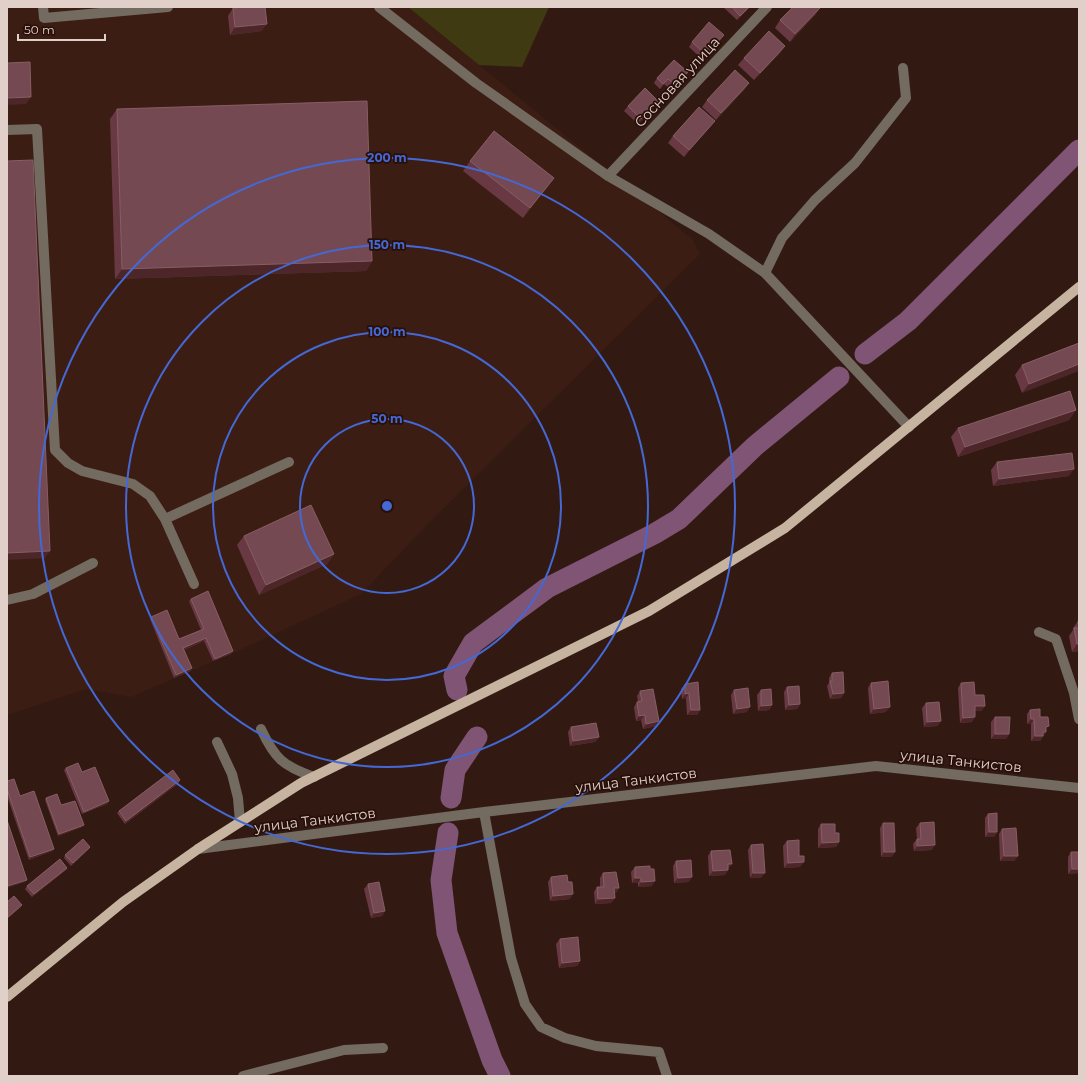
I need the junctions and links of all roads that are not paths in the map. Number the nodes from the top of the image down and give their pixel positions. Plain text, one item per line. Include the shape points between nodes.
1 (44, 7) edge
2 (168, 7) edge
3 (379, 7) edge
4 (767, 7) edge
5 (903, 68) dead end
6 (7, 130) edge
7 (608, 176) junction
8 (765, 273) junction
9 (1079, 287) edge
10 (909, 427) junction
11 (289, 462) dead end
12 (165, 519) junction
13 (93, 563) dead end
14 (194, 584) dead end
15 (7, 600) edge
16 (1039, 632) dead end
17 (1079, 719) edge
18 (261, 729) dead end
19 (217, 742) dead end
20 (314, 777) junction
21 (1079, 788) edge
22 (484, 812) junction
23 (240, 822) junction
24 (198, 849) junction
25 (7, 997) edge
26 (383, 1048) dead end
27 (243, 1076) edge
28 (666, 1076) edge

1 - 2 street via 44,18
3 - 7 street via 476,83
4 - 7 street, Сосновая улица
5 - 8 street via 906,98 854,163 815,200 782,238
6 - 12 street via 37,129 55,450 68,463 82,470 133,484 150,496
7 - 8 street via 709,234
8 - 10 street
9 - 10 main road
10 - 20 main road via 785,528 649,611
11 - 12 street
12 - 14 street
13 - 15 street via 33,594
16 - 17 street via 1056,639 1074,693
18 - 20 street via 272,752 286,764
19 - 23 street via 232,774
20 - 23 main road
21 - 22 street, улица Танкистов via 876,766
22 - 24 street, улица Танкистов
22 - 28 street via 511,958 525,1004 542,1027 564,1038 596,1046 659,1052
23 - 24 main road
24 - 25 main road via 123,902
26 - 27 street via 344,1050

